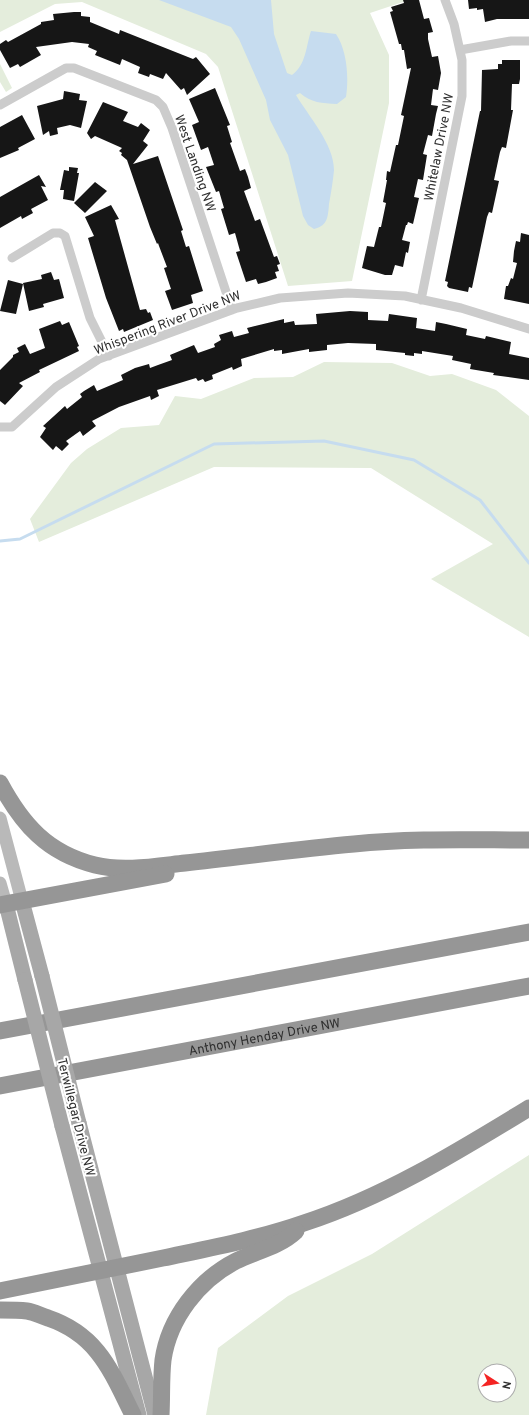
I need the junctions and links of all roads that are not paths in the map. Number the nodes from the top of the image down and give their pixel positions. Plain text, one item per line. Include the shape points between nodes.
1 (445, 0) edge
2 (529, 41) edge
3 (460, 50) junction
4 (0, 105) edge
5 (12, 258) dead end
6 (421, 300) junction
7 (232, 310) junction
8 (529, 329) edge
9 (109, 356) junction
10 (0, 427) edge
11 (0, 783) edge
12 (0, 818) edge
13 (529, 840) edge
14 (282, 853) junction
15 (0, 883) edge
16 (9, 903) edge
17 (529, 932) edge
18 (529, 986) edge
19 (0, 1031) edge
20 (0, 1086) edge
21 (529, 1108) edge
22 (305, 1223) junction
23 (116, 1268) junction
24 (99, 1271) junction
25 (0, 1291) edge
26 (0, 1310) edge
27 (133, 1415) edge
28 (139, 1415) edge
29 (155, 1415) edge
30 (161, 1415) edge

1 - 3 street, Whitelaw Drive NW
2 - 3 street via 511,41
3 - 6 street, Whitelaw Drive NW via 462,96
4 - 7 street, West Landing NW via 66,68 74,68 156,100 172,128
5 - 9 street via 53,233 65,236 90,318
6 - 7 street, Whispering River Drive NW via 380,294 348,293 280,298
6 - 8 street, Whispering River Drive NW via 461,308
7 - 9 street, Whispering River Drive NW
9 - 10 street, Whispering River Drive NW via 56,387 12,427
11 - 14 highway via 14,809 48,844 69,857 96,866 140,867
12 - 16 main road, Terwillegar Drive NW
13 - 14 highway via 355,844
14 - 16 highway
15 - 16 main road, Terwillegar Drive NW
16 - 23 main road, Terwillegar Drive NW, bridge via 42,976
16 - 24 main road, Terwillegar Drive NW, bridge via 24,980
17 - 19 highway
18 - 20 highway, Anthony Henday Drive NW
21 - 22 highway via 410,1178
22 - 23 highway via 267,1235
22 - 30 highway via 285,1240 235,1262 202,1285 178,1315 163,1360
23 - 24 highway
23 - 29 main road, Terwillegar Drive NW
24 - 25 highway
24 - 28 main road, Terwillegar Drive NW
26 - 27 highway via 28,1311 55,1320 78,1332 95,1348 112,1373

